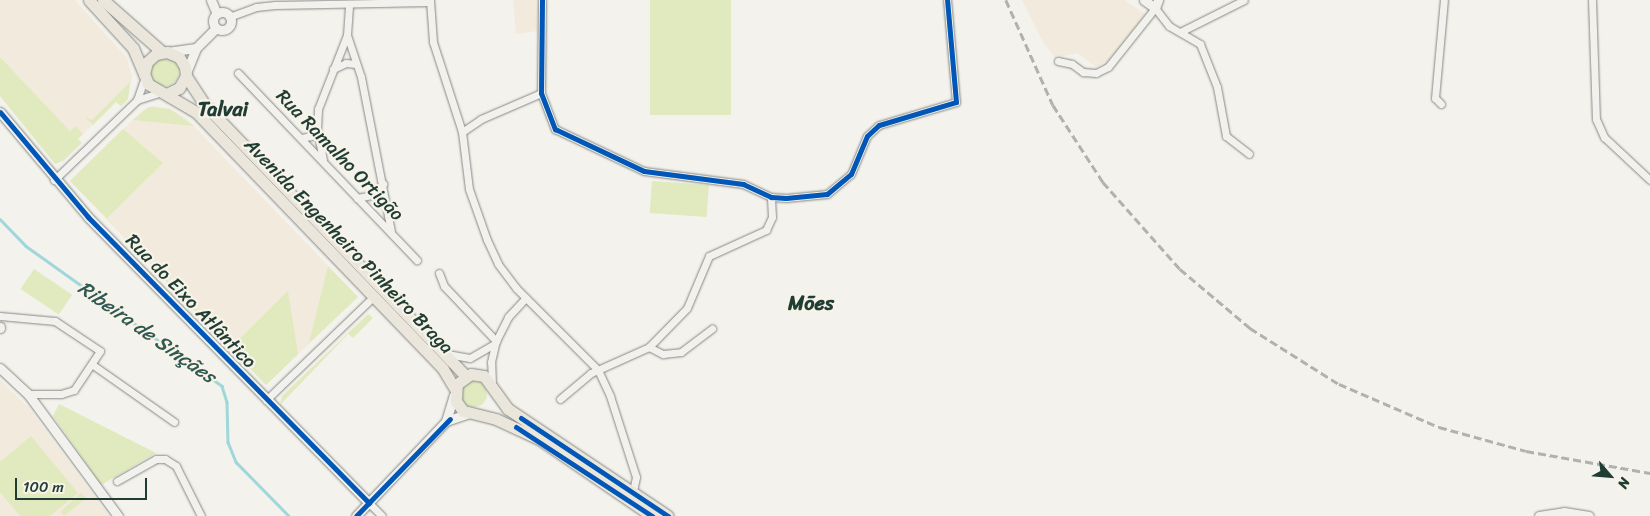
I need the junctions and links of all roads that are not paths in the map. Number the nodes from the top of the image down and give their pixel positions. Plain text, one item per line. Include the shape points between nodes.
1 (89, 0) edge
2 (103, 0) edge
3 (211, 0) edge
4 (542, 0) edge
5 (947, 0) edge
6 (1144, 0) edge
7 (1244, 0) edge
8 (1444, 0) edge
9 (1592, 0) edge
10 (430, 1) edge
11 (350, 4) junction
12 (1156, 4) edge
13 (217, 14) junction
14 (229, 17) junction
15 (216, 28) junction
16 (1182, 31) junction
17 (347, 34) junction
18 (196, 48) junction
19 (165, 52) junction
20 (1058, 61) dead end
21 (356, 64) junction
22 (333, 69) junction
23 (238, 72) dead end
24 (186, 75) junction
25 (145, 76) junction
26 (163, 93) junction
27 (541, 93) junction
28 (137, 100) junction
29 (1440, 104) dead end
30 (0, 112) edge
31 (317, 129) junction
32 (462, 132) junction
33 (301, 138) junction
34 (1249, 154) dead end
35 (324, 163) junction
36 (54, 180) junction
37 (1650, 180) edge
38 (383, 184) junction
39 (771, 197) junction
40 (357, 198) junction
41 (391, 232) junction
42 (418, 260) dead end
43 (439, 273) dead end
44 (373, 297) junction
45 (526, 298) junction
46 (0, 316) edge
47 (712, 329) dead end
48 (496, 342) junction
49 (649, 348) junction
50 (443, 353) junction
51 (93, 365) junction
52 (0, 368) edge
53 (598, 370) junction
54 (466, 376) junction
55 (494, 388) junction
56 (455, 392) junction
57 (28, 394) junction
58 (560, 398) dead end
59 (266, 400) junction
60 (472, 414) junction
61 (446, 421) junction
62 (174, 422) dead end
63 (117, 481) dead end
64 (633, 491) junction
65 (369, 502) junction
66 (118, 516) edge
67 (201, 516) edge
68 (356, 516) edge
69 (382, 516) edge
70 (652, 516) edge
71 (668, 516) edge
72 (1539, 516) edge
73 (1589, 516) edge

1 - 25 main road, Avenida Engenheiro Pinheiro Braga via 133,48
2 - 19 main road, Avenida Engenheiro Pinheiro Braga
3 - 13 street
4 - 27 street
5 - 39 street via 956,102 879,125 867,136 851,174 827,194
6 - 12 street
7 - 16 street
8 - 29 street via 1435,98
9 - 37 street via 1596,119 1604,137
10 - 11 street
10 - 32 street via 434,42
11 - 14 street via 256,7
11 - 17 street
12 - 16 street via 1169,26
12 - 20 street via 1108,67 1096,73 1083,72 1072,64
13 - 14 street via 222,12
13 - 15 street via 212,22
14 - 15 street via 231,22 226,29
15 - 18 street
16 - 34 street via 1200,44 1209,62 1226,136
17 - 21 street
17 - 22 street
18 - 19 street
18 - 24 street
19 - 24 main road, Avenida Engenheiro Pinheiro Braga via 179,57
19 - 25 main road via 151,58
21 - 22 street via 346,63
21 - 38 street
22 - 31 street via 318,109
23 - 33 street, Rua Ramalho Ortigão
24 - 26 main road via 179,88
24 - 50 main road, Avenida Engenheiro Pinheiro Braga via 204,104
25 - 26 main road, Avenida Engenheiro Pinheiro Braga via 148,84
25 - 28 street
26 - 28 street
26 - 44 main road, Avenida Engenheiro Pinheiro Braga via 196,112
27 - 32 street via 481,119
27 - 39 street via 555,129 567,137 644,171 743,184
28 - 36 street
30 - 36 street, Rua do Eixo Atlântico
31 - 33 street via 310,136
31 - 35 street
32 - 45 street via 467,180 478,218 498,264
33 - 35 street, Rua Ramalho Ortigão
35 - 40 street, Rua Ramalho Ortigão
36 - 59 street, Rua do Eixo Atlântico
38 - 40 street via 372,195
38 - 41 street
39 - 49 street via 772,217 766,230 709,256 687,308
40 - 41 street, Rua Ramalho Ortigão
41 - 42 street, Rua Ramalho Ortigão
43 - 48 street via 444,286
44 - 56 main road, Avenida Engenheiro Pinheiro Braga via 443,369
44 - 59 street
45 - 48 street via 508,317
45 - 53 street
46 - 51 street via 48,320 62,325 100,351
47 - 49 street via 681,352 662,354
48 - 50 street via 470,358
48 - 55 street via 491,362
49 - 53 street
50 - 54 main road, Avenida Engenheiro Pinheiro Braga
51 - 57 street via 79,385 68,392
51 - 62 street
52 - 57 street
53 - 58 street
53 - 64 street via 610,396 636,477
54 - 55 main road via 478,374
54 - 56 main road, Avenida Engenheiro Pinheiro Braga
55 - 60 main road via 488,409
55 - 64 main road via 513,413
56 - 60 main road, Avenida Engenheiro Pinheiro Braga via 459,406
56 - 61 street
57 - 66 street
59 - 65 street, Rua do Eixo Atlântico
60 - 61 street
60 - 70 main road via 502,421 539,439
61 - 65 street
63 - 67 street via 156,459 165,459 176,466
64 - 71 main road
65 - 68 street
65 - 69 street, Rua do Eixo Atlântico
72 - 73 street via 1564,512

